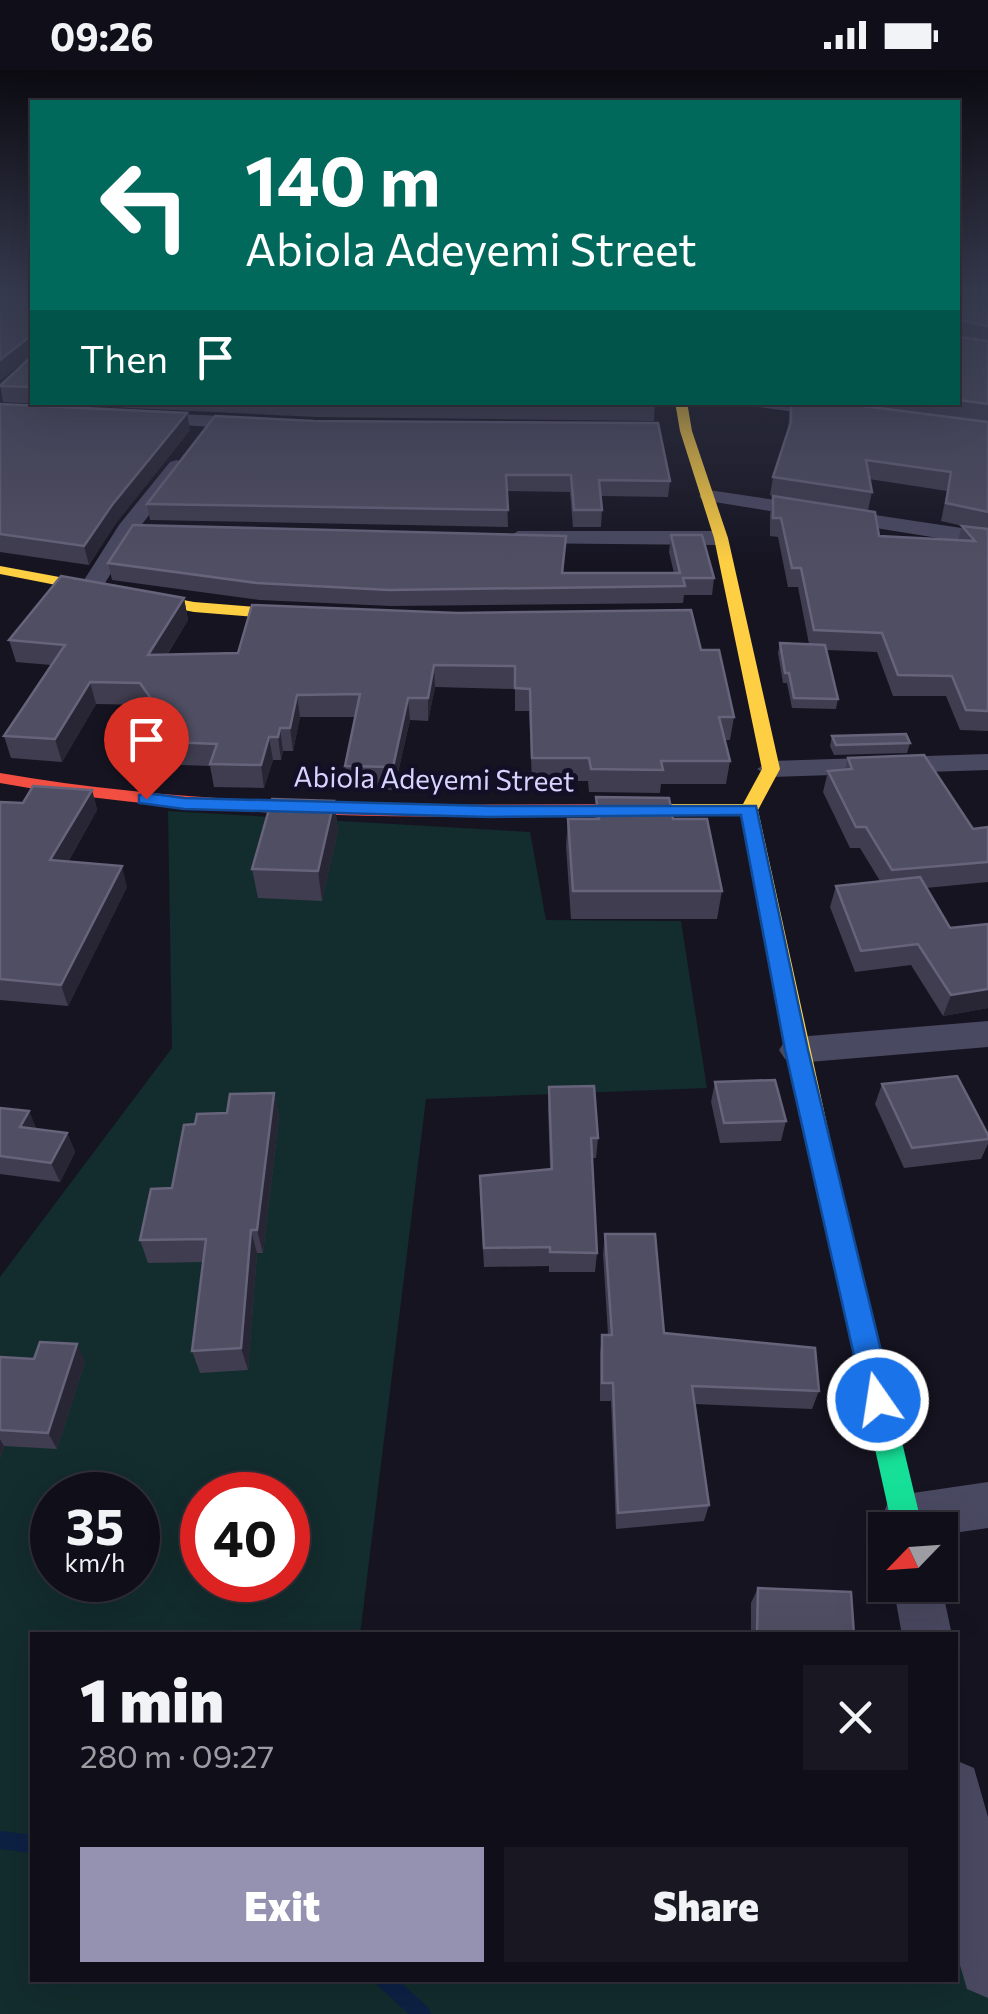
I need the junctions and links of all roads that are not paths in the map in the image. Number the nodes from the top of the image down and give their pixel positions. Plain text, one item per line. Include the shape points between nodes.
1 (680, 405) edge
2 (783, 405) edge
3 (854, 414) edge
4 (116, 417) edge
5 (281, 425) edge
6 (200, 437) junction
7 (709, 496) junction
8 (499, 537) edge
9 (721, 538) junction
10 (988, 538) edge
11 (0, 570) edge
12 (91, 588) junction
13 (341, 619) edge
14 (988, 762) edge
15 (771, 769) junction
16 (0, 778) edge
17 (749, 810) junction
18 (988, 1034) edge
19 (796, 1050) junction
20 (988, 1506) edge
21 (904, 1512) edge
22 (958, 1513) edge
23 (921, 1602) edge
24 (926, 1632) edge
25 (958, 1803) edge
26 (988, 1968) edge

1 - 7 street via 676,431
2 - 3 street
4 - 6 street
5 - 6 street
6 - 12 street
7 - 9 street
7 - 10 street
8 - 9 street
9 - 15 street via 727,616
11 - 12 street
12 - 13 street via 194,607
14 - 15 street
15 - 17 street
16 - 17 street, Abiola Adeyemi Street via 184,804
17 - 19 street
18 - 19 street
19 - 21 street
20 - 22 street
23 - 24 street
25 - 26 street

